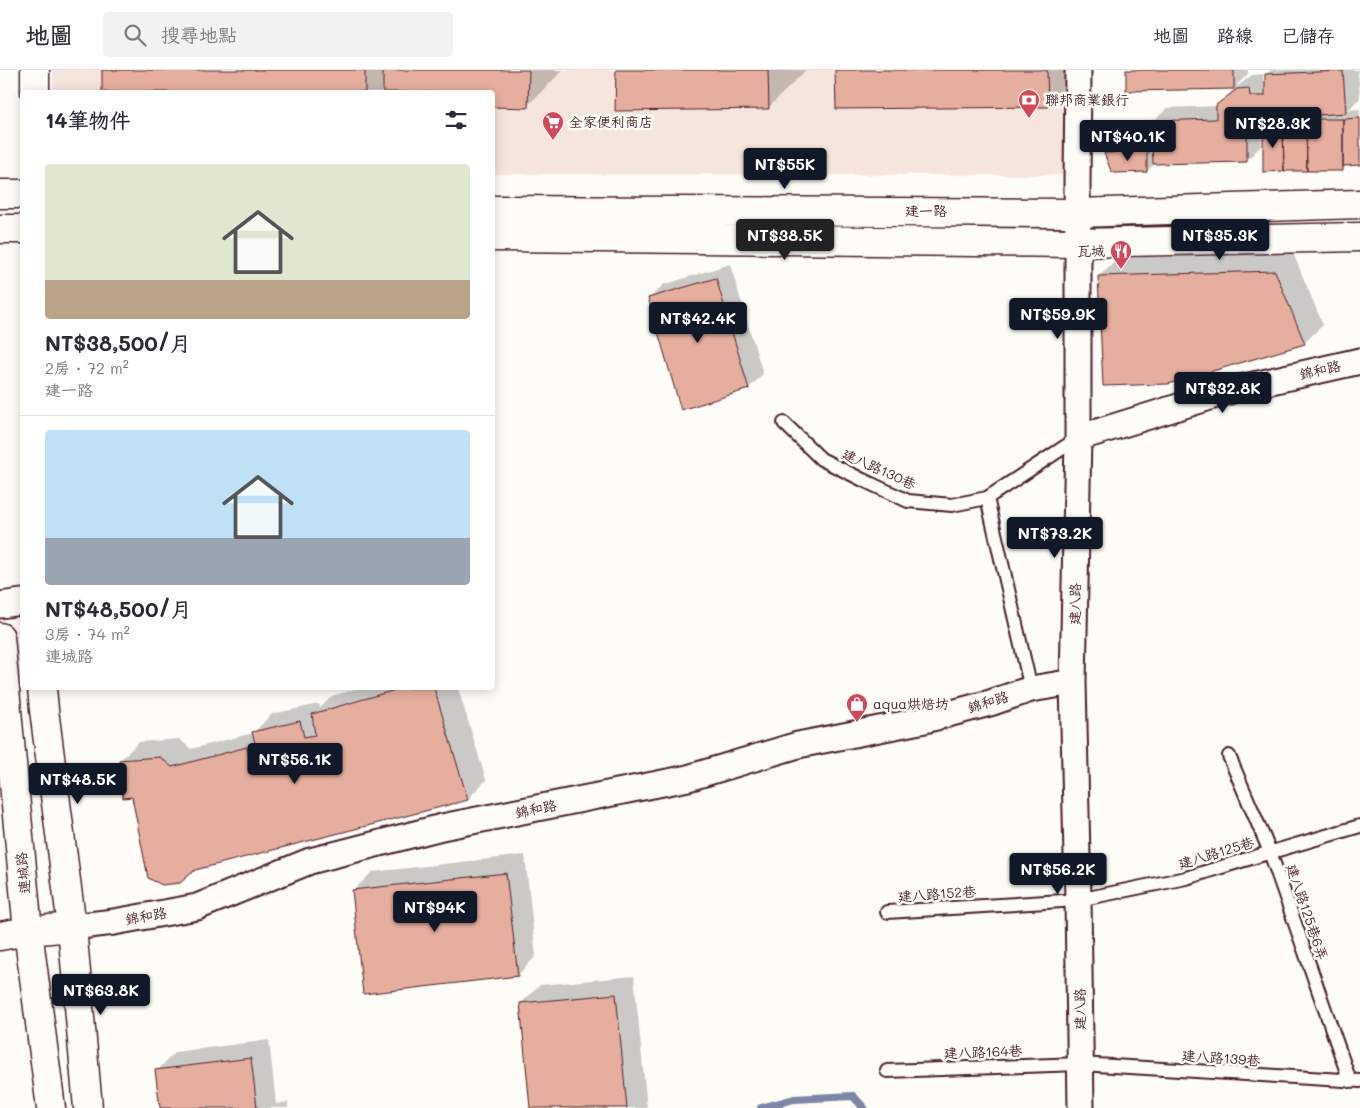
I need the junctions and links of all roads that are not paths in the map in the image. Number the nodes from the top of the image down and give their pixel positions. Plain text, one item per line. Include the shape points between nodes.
1 (35, 70) edge
2 (1078, 70) edge
3 (35, 90) edge
4 (0, 194) edge
5 (20, 194) edge
6 (1360, 204) edge
7 (495, 210) edge
8 (1078, 213) junction
9 (0, 229) edge
10 (20, 229) edge
11 (495, 236) edge
12 (1360, 237) edge
13 (1078, 243) junction
14 (1360, 361) edge
15 (784, 423) dead end
16 (1078, 438) junction
17 (987, 498) junction
18 (20, 602) edge
19 (0, 605) edge
20 (0, 637) edge
21 (1073, 682) junction
22 (1031, 689) junction
23 (42, 690) edge
24 (1230, 756) dead end
25 (1360, 826) edge
26 (1270, 852) junction
27 (1078, 900) junction
28 (887, 912) dead end
29 (72, 927) junction
30 (28, 931) junction
31 (0, 936) edge
32 (1080, 1064) junction
33 (887, 1071) dead end
34 (1355, 1081) edge
35 (51, 1108) edge
36 (88, 1108) edge
37 (1081, 1108) edge

1 - 3 street
2 - 8 street, 建八路
4 - 5 street
6 - 8 street, 建一路
7 - 8 street, 建一路
8 - 13 street, 建八路
9 - 10 street
11 - 13 street
12 - 13 street
13 - 16 street, 建八路
14 - 16 street, 錦和路 via 1236,390
15 - 17 lane, 建八路130巷 via 821,459 908,500 952,505
16 - 17 lane, 建八路130巷
16 - 21 street, 建八路
17 - 22 lane
18 - 19 street
20 - 30 street, 連城路
21 - 22 street, 錦和路
21 - 27 street, 建八路
22 - 29 street, 錦和路 via 925,720 798,745 688,778 442,827 310,861 198,907
23 - 29 street
24 - 26 lane, 建八路125巷6弄
25 - 26 lane, 建八路125巷
26 - 27 lane, 建八路125巷 via 1186,878
26 - 34 lane, 建八路125巷6弄
27 - 28 lane, 建八路152巷
27 - 32 street, 建八路
29 - 30 street, 錦和路
29 - 36 street
30 - 31 street, 錦和路
30 - 35 street, 連城路
32 - 33 lane, 建八路164巷
32 - 34 lane, 建八路139巷
32 - 37 street, 建八路

